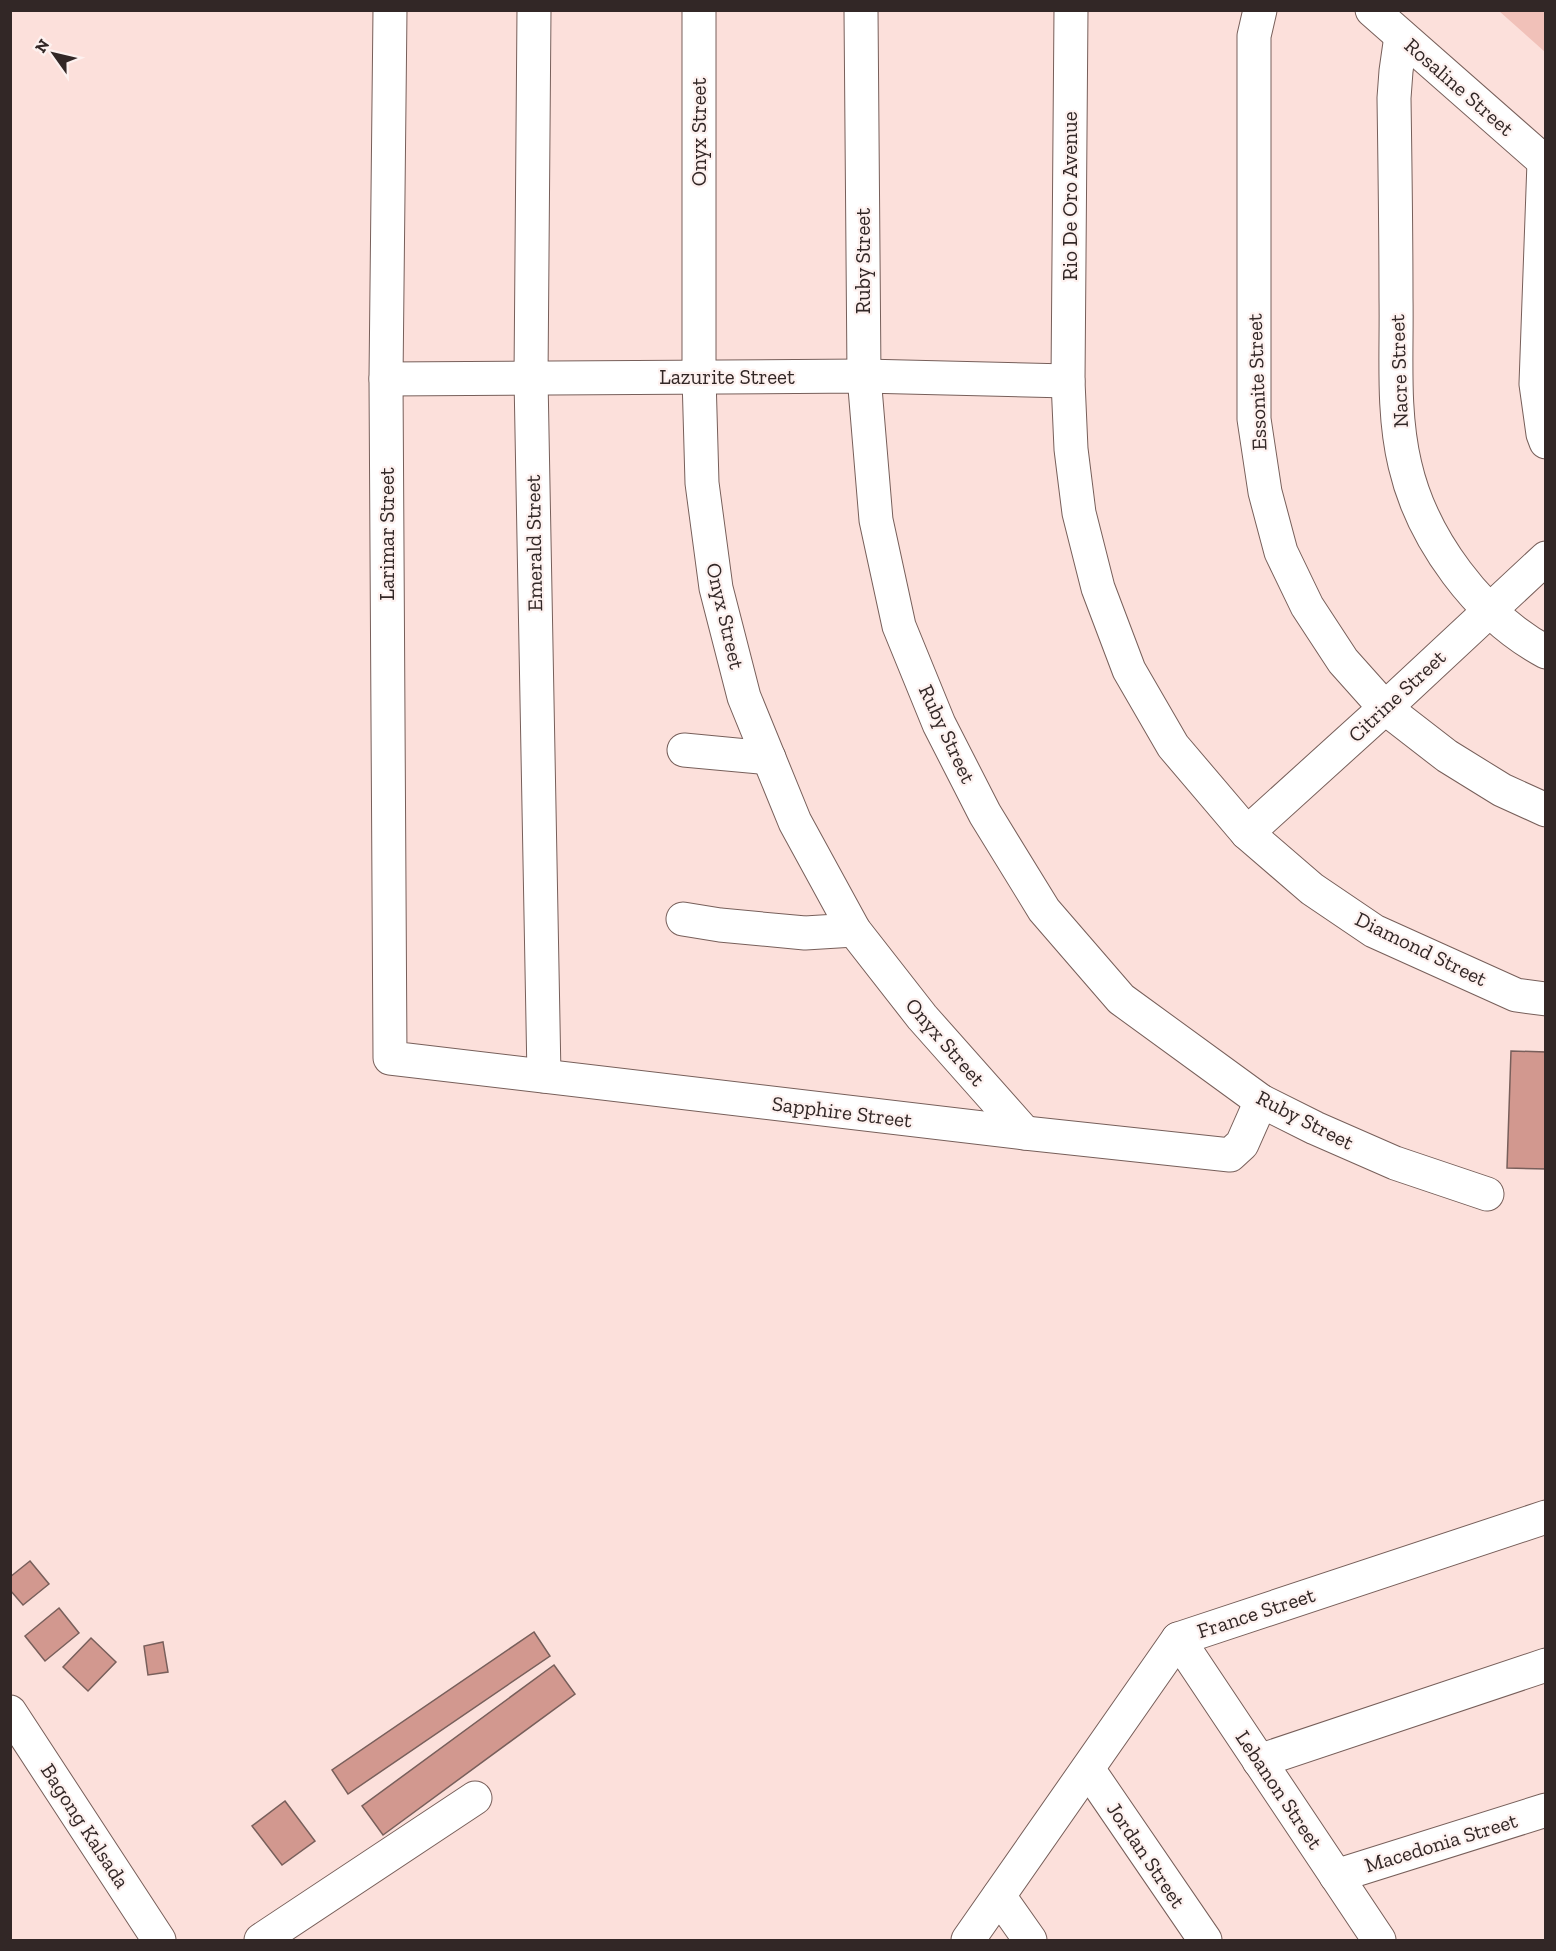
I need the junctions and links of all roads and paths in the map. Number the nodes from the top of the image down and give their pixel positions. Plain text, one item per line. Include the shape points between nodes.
1 (390, 10) edge
2 (534, 10) edge
3 (699, 10) edge
4 (861, 10) edge
5 (1071, 10) edge
6 (1260, 10) edge
7 (1372, 10) edge
8 (1401, 36) junction
9 (1545, 163) edge
10 (864, 376) junction
11 (699, 377) junction
12 (531, 378) junction
13 (386, 380) junction
14 (1068, 381) junction
15 (1545, 442) edge
16 (1545, 558) edge
17 (1489, 610) junction
18 (1545, 652) edge
19 (1385, 708) junction
20 (684, 750) dead end
21 (769, 758) junction
22 (1545, 810) edge
23 (1246, 833) junction
24 (684, 919) dead end
25 (854, 930) junction
26 (1545, 999) edge
27 (390, 1058) joint
28 (544, 1076) junction
29 (1261, 1101) junction
30 (1025, 1133) junction
31 (1487, 1194) dead end
32 (1545, 1517) edge
33 (1179, 1639) junction
34 (1545, 1665) edge
35 (10, 1712) edge
36 (1259, 1761) junction
37 (1088, 1769) junction
38 (475, 1798) dead end
39 (1545, 1810) edge
40 (1336, 1876) junction
41 (999, 1896) junction
42 (159, 1941) edge
43 (261, 1941) edge
44 (968, 1941) edge
45 (1030, 1941) edge
46 (1204, 1941) edge
47 (1379, 1941) edge

1 - 13 street, Larimar Street
2 - 12 street, Emerald Street
3 - 11 street, Onyx Street
4 - 10 street, Ruby Street
5 - 14 street, Rio De Oro Avenue
6 - 19 street, Essonite Street via 1254,36 1254,407 1264,492 1281,552 1307,606 1343,661
7 - 8 street, Rosaline Street
8 - 9 street, Rosaline Street
8 - 17 street, Nacre Street via 1394,98 1397,409 1405,465 1424,521 1450,566
9 - 15 street via 1536,384
10 - 11 street, Lazurite Street
10 - 14 street, Lazurite Street
10 - 29 street, Ruby Street via 876,520 899,626 939,724 985,814 1044,910 1121,999
11 - 12 street, Lazurite Street
11 - 21 street, Onyx Street via 702,483 716,588 744,697
12 - 13 street, Lazurite Street
12 - 28 street, Emerald Street
13 - 27 street, Larimar Street
14 - 23 street, Diamond Street via 1079,513 1098,588 1129,670 1173,746
16 - 17 street, Citrine Street
17 - 18 street, Nacre Street
17 - 19 street, Citrine Street
19 - 22 street, Essonite Street via 1465,767
19 - 23 street, Citrine Street
20 - 21 street
21 - 25 street, Onyx Street via 795,822
23 - 26 street, Diamond Street via 1312,889 1374,931 1516,995
24 - 25 street via 805,933
25 - 30 street, Onyx Street via 922,1017
27 - 28 street, Sapphire Street
28 - 30 street, Sapphire Street
29 - 30 street, Sapphire Street via 1242,1144 1230,1155
29 - 31 street, Ruby Street via 1395,1163
32 - 33 street, France Street
33 - 36 street, Lebanon Street
33 - 37 street, France Street
34 - 36 street
35 - 42 street, Bagong Kalsada
36 - 40 street, Lebanon Street
37 - 41 street, France Street
37 - 46 street, Jordan Street
38 - 43 street
39 - 40 street, Macedonia Street
40 - 47 street, Lebanon Street
41 - 44 street, France Street
41 - 45 street

